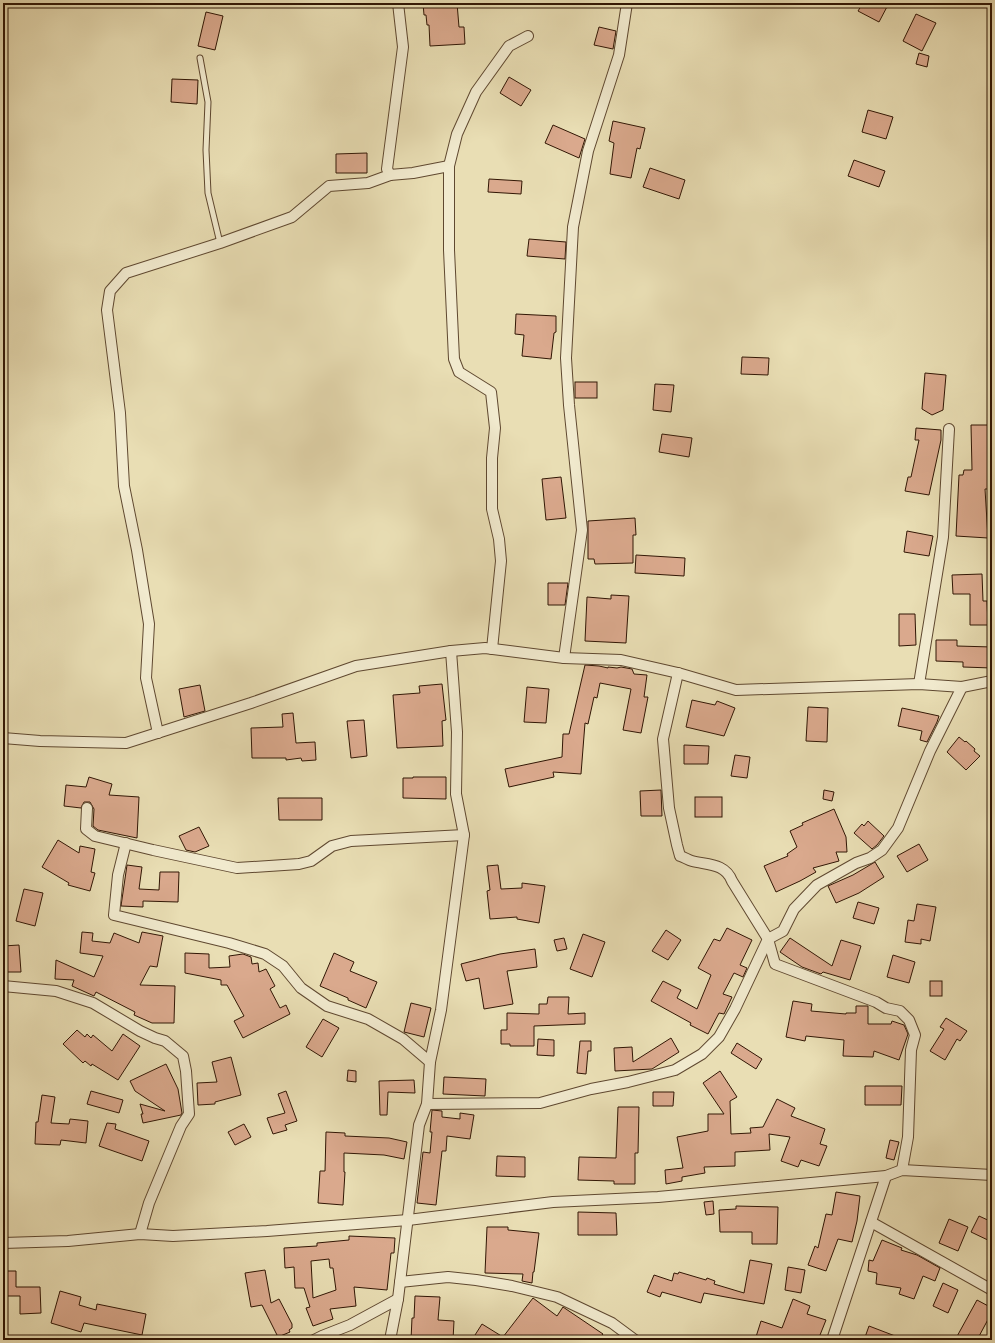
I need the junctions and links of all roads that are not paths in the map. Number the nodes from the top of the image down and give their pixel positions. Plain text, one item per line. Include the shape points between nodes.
1 (398, 3) edge
2 (627, 3) edge
3 (528, 36) dead end
4 (200, 58) dead end
5 (449, 166) junction
6 (390, 175) junction
7 (220, 243) junction
8 (949, 429) dead end
9 (492, 649) junction
10 (451, 651) junction
11 (564, 658) junction
12 (678, 673) junction
13 (992, 681) edge
14 (918, 684) junction
15 (962, 686) junction
16 (158, 733) junction
17 (3, 738) edge
18 (87, 808) dead end
19 (464, 835) junction
20 (126, 843) junction
21 (768, 939) junction
22 (3, 986) edge
23 (430, 1062) junction
24 (428, 1104) junction
25 (902, 1170) junction
26 (992, 1175) edge
27 (886, 1176) junction
28 (408, 1220) junction
29 (871, 1222) junction
30 (140, 1234) junction
31 (3, 1243) edge
32 (400, 1282) junction
33 (992, 1290) edge
34 (398, 1298) junction
35 (314, 1340) edge
36 (390, 1340) edge
37 (635, 1340) edge
38 (832, 1340) edge

1 - 6 street via 403,47 387,169
2 - 11 street via 619,55 588,151 573,227 566,358 582,530
3 - 5 street via 509,46 476,92 457,134
4 - 7 lane via 208,102 208,193
5 - 6 street
5 - 9 street via 449,250 454,359 459,372 491,392 495,428 492,509 501,560
6 - 7 street via 368,184 329,186 292,217
7 - 16 street via 126,273 110,291 107,310 120,413 124,486 149,624 146,678
8 - 14 street via 943,537
9 - 10 street
9 - 11 street
10 - 16 street via 356,666
10 - 19 street via 458,732 456,794
11 - 12 street via 620,660
12 - 14 street via 736,690
12 - 21 street via 663,739 669,808 680,856 715,866 729,874
13 - 15 street
14 - 15 street
15 - 21 street via 930,751 898,828 882,850 817,885 794,909 783,931
16 - 17 street via 126,744
18 - 20 street via 86,830 95,836
19 - 20 street via 351,841 332,846 311,861 299,864 237,868
19 - 23 street via 441,1010
20 - 23 street via 118,875 114,915 265,954 282,966 301,988 327,1006 368,1019 403,1039
21 - 24 street via 736,1009 719,1037 702,1054 675,1070 540,1103
21 - 25 street via 775,964 886,1008 900,1011 910,1020 915,1035 911,1050 908,1138
22 - 30 street via 56,991 93,1003 140,1031 165,1041 183,1056 189,1114 181,1126 148,1203
23 - 24 street
24 - 28 street via 419,1125
25 - 26 street
25 - 27 street
27 - 28 street via 658,1197 553,1202
27 - 29 street
28 - 30 street via 173,1236
28 - 32 street
29 - 33 street
29 - 38 street
30 - 31 street via 68,1241
32 - 34 street
32 - 37 street via 448,1277 512,1286 557,1297 612,1322
34 - 35 street via 350,1325
34 - 36 street

